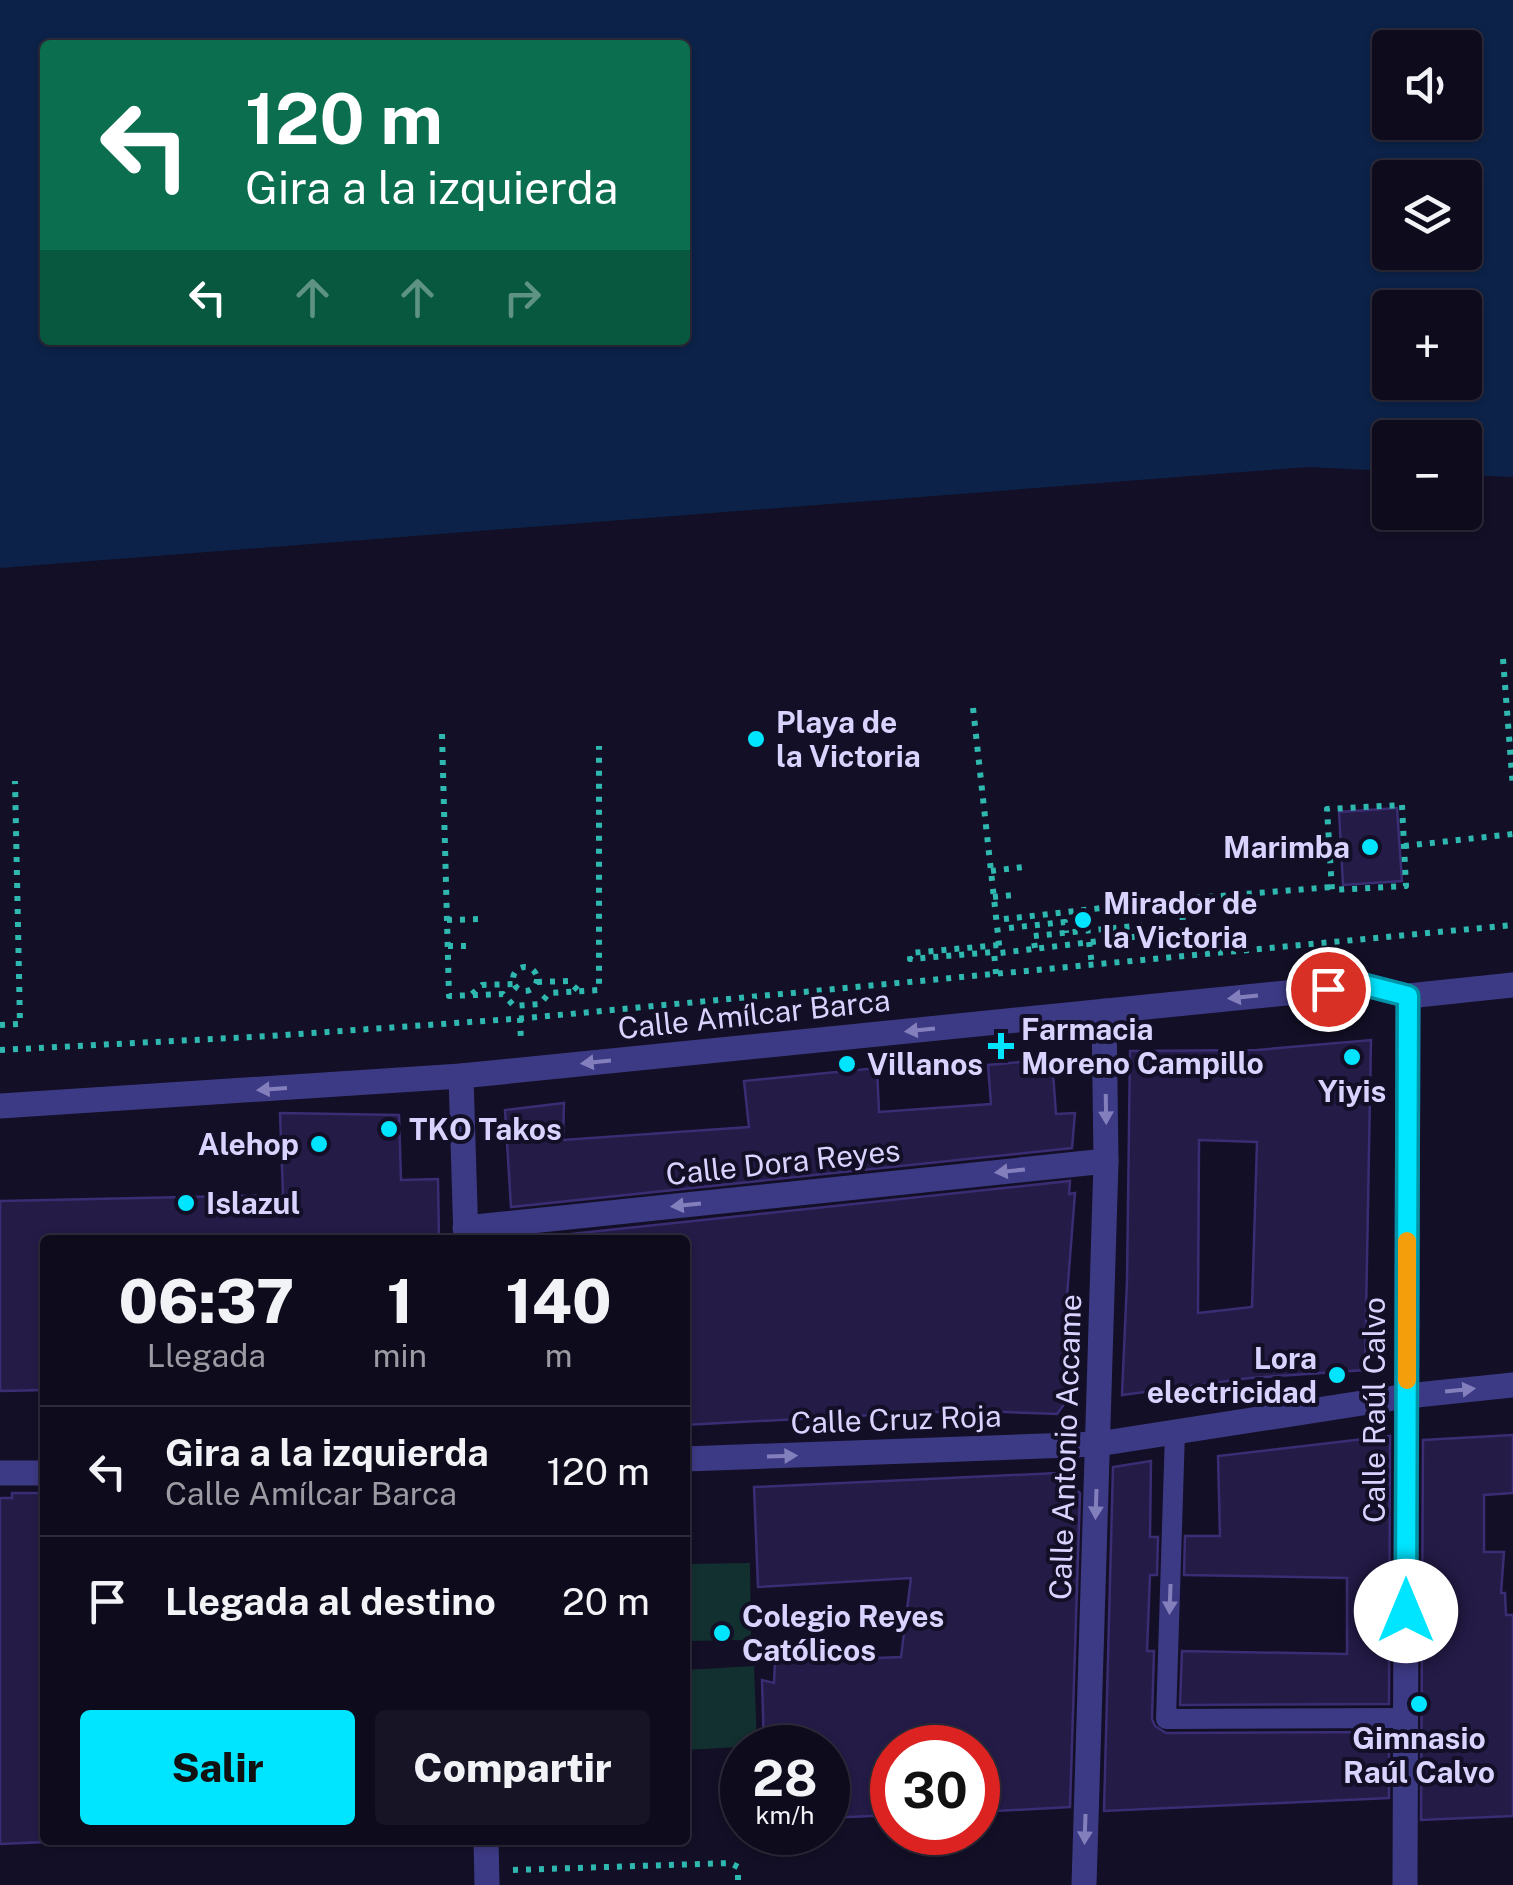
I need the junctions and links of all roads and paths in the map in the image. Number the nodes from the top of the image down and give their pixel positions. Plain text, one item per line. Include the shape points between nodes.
1 (1503, 659) dead end
2 (973, 708) dead end
3 (442, 734) dead end
4 (599, 746) dead end
5 (15, 781) dead end
6 (1513, 788) edge
7 (1513, 834) edge
8 (1404, 846) junction
9 (1023, 867) dead end
10 (991, 870) junction
11 (1332, 887) junction
12 (1013, 895) dead end
13 (993, 898) junction
14 (1182, 899) junction
15 (482, 919) dead end
16 (447, 920) junction
17 (996, 920) junction
18 (1513, 925) edge
19 (1008, 928) dead end
20 (1066, 932) junction
21 (1146, 936) junction
22 (1088, 942) junction
23 (999, 944) junction
24 (448, 946) junction
25 (466, 946) dead end
26 (1035, 948) junction
27 (1092, 965) junction
28 (996, 974) junction
29 (537, 982) junction
30 (514, 984) junction
31 (1513, 984) edge
32 (580, 991) junction
33 (471, 995) junction
34 (1408, 996) junction
35 (526, 1006) junction
36 (1104, 1012) junction
37 (527, 1018) junction
38 (3, 1023) edge
39 (0, 1050) edge
40 (461, 1076) junction
41 (0, 1106) edge
42 (1106, 1161) junction
43 (466, 1234) edge
44 (1513, 1384) edge
45 (1406, 1396) junction
46 (1175, 1432) junction
47 (1098, 1444) junction
48 (690, 1459) edge
49 (0, 1473) edge
50 (40, 1473) edge
51 (1406, 1718) junction
52 (494, 1850) edge
53 (487, 1885) edge
54 (738, 1885) edge
55 (1084, 1885) edge
56 (1405, 1885) edge

1 - 6 path
2 - 10 path
3 - 16 path
4 - 32 path via 600,990
5 - 38 path via 20,1024
7 - 8 path
8 - 11 path via 1406,886
8 - 11 path via 1402,805 1327,810
9 - 10 path
10 - 13 path
11 - 14 path
12 - 13 path
13 - 17 path
14 - 17 path
14 - 21 path via 1183,931
15 - 16 path
16 - 24 path
17 - 23 path
18 - 27 path
19 - 20 path via 1065,922
20 - 21 path via 1145,925
20 - 26 path via 1033,936
21 - 22 path
22 - 26 path
22 - 27 path
23 - 26 path via 1000,953
23 - 28 path via 911,954 910,960 994,952
24 - 25 path
24 - 33 path via 450,996
27 - 28 path
28 - 37 path
29 - 30 path via 524,991
29 - 30 path via 524,966 514,972
29 - 32 path via 568,981
30 - 33 path via 482,985
31 - 34 street, Calle Amílcar Barca
32 - 35 path via 549,993 540,1004
33 - 35 path via 503,994 514,1006
34 -> 36 street, Calle Amílcar Barca via 1365,985
34 - 45 street, Calle Raúl Calvo
35 - 37 path
36 -> 40 street, Calle Amílcar Barca
36 -> 42 street, Calle Antonio Accame
37 - 39 path
40 -> 41 street, Calle Amílcar Barca
40 - 43 street
42 -> 43 street, Calle Dora Reyes
42 - 47 street, Calle Antonio Accame
45 -> 44 street, Calle Cruz Roja
45 - 46 street, Calle Cruz Roja
45 - 51 street, Calle Raúl Calvo
46 - 47 street, Calle Cruz Roja
46 -> 51 lane via 1166,1718
48 -> 47 street, Calle Cruz Roja
47 -> 55 street, Calle Antonio Accame
49 - 50 street
51 - 56 street, Calle Raúl Calvo
52 - 53 street
52 - 54 path via 513,1870 730,1863 738,1867

